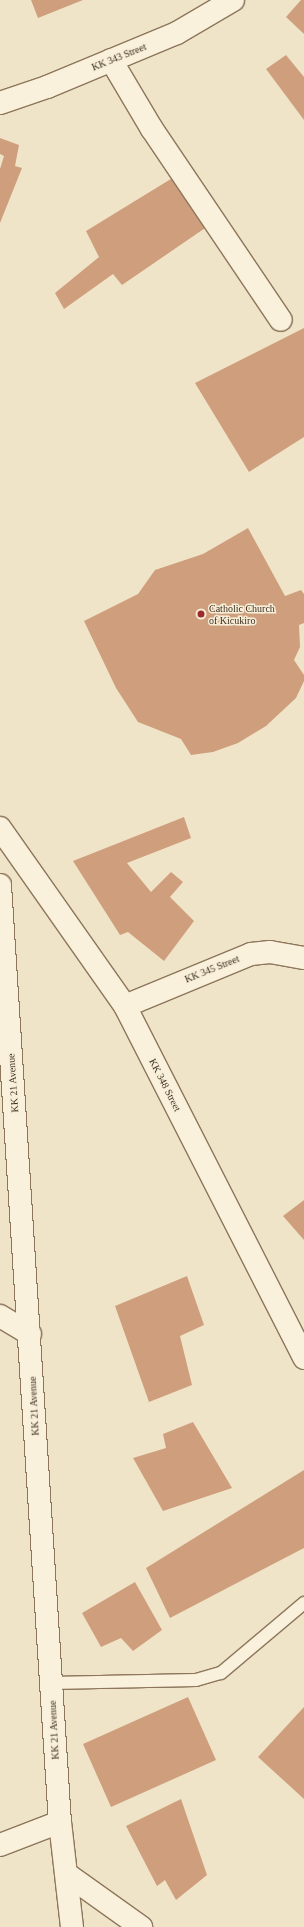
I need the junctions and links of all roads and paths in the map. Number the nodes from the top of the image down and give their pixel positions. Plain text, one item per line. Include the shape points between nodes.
1 (233, 0) edge
2 (111, 60) junction
3 (0, 103) edge
4 (281, 320) dead end
5 (0, 828) edge
6 (0, 885) edge
7 (304, 958) edge
8 (125, 1006) junction
9 (0, 1316) edge
10 (30, 1334) junction
11 (304, 1358) edge
12 (304, 1603) edge
13 (51, 1683) junction
14 (60, 1822) junction
15 (0, 1845) edge
16 (68, 1875) junction
17 (72, 1927) edge
18 (140, 1927) edge

1 - 2 street, KK 343 Street via 177,33
2 - 3 street, KK 343 Street
2 - 4 street via 152,129
5 - 8 street, KK 348 Street
6 - 10 street, KK 21 Avenue
7 - 8 street, KK 345 Street via 270,952 251,954
8 - 11 street, KK 348 Street
9 - 10 street
10 - 13 street, KK 21 Avenue
12 - 13 lane via 221,1673 215,1675 196,1680
13 - 14 street, KK 21 Avenue
14 - 15 street
14 - 16 street, KK 21 Avenue
16 - 17 street, KK 21 Avenue
16 - 18 street

